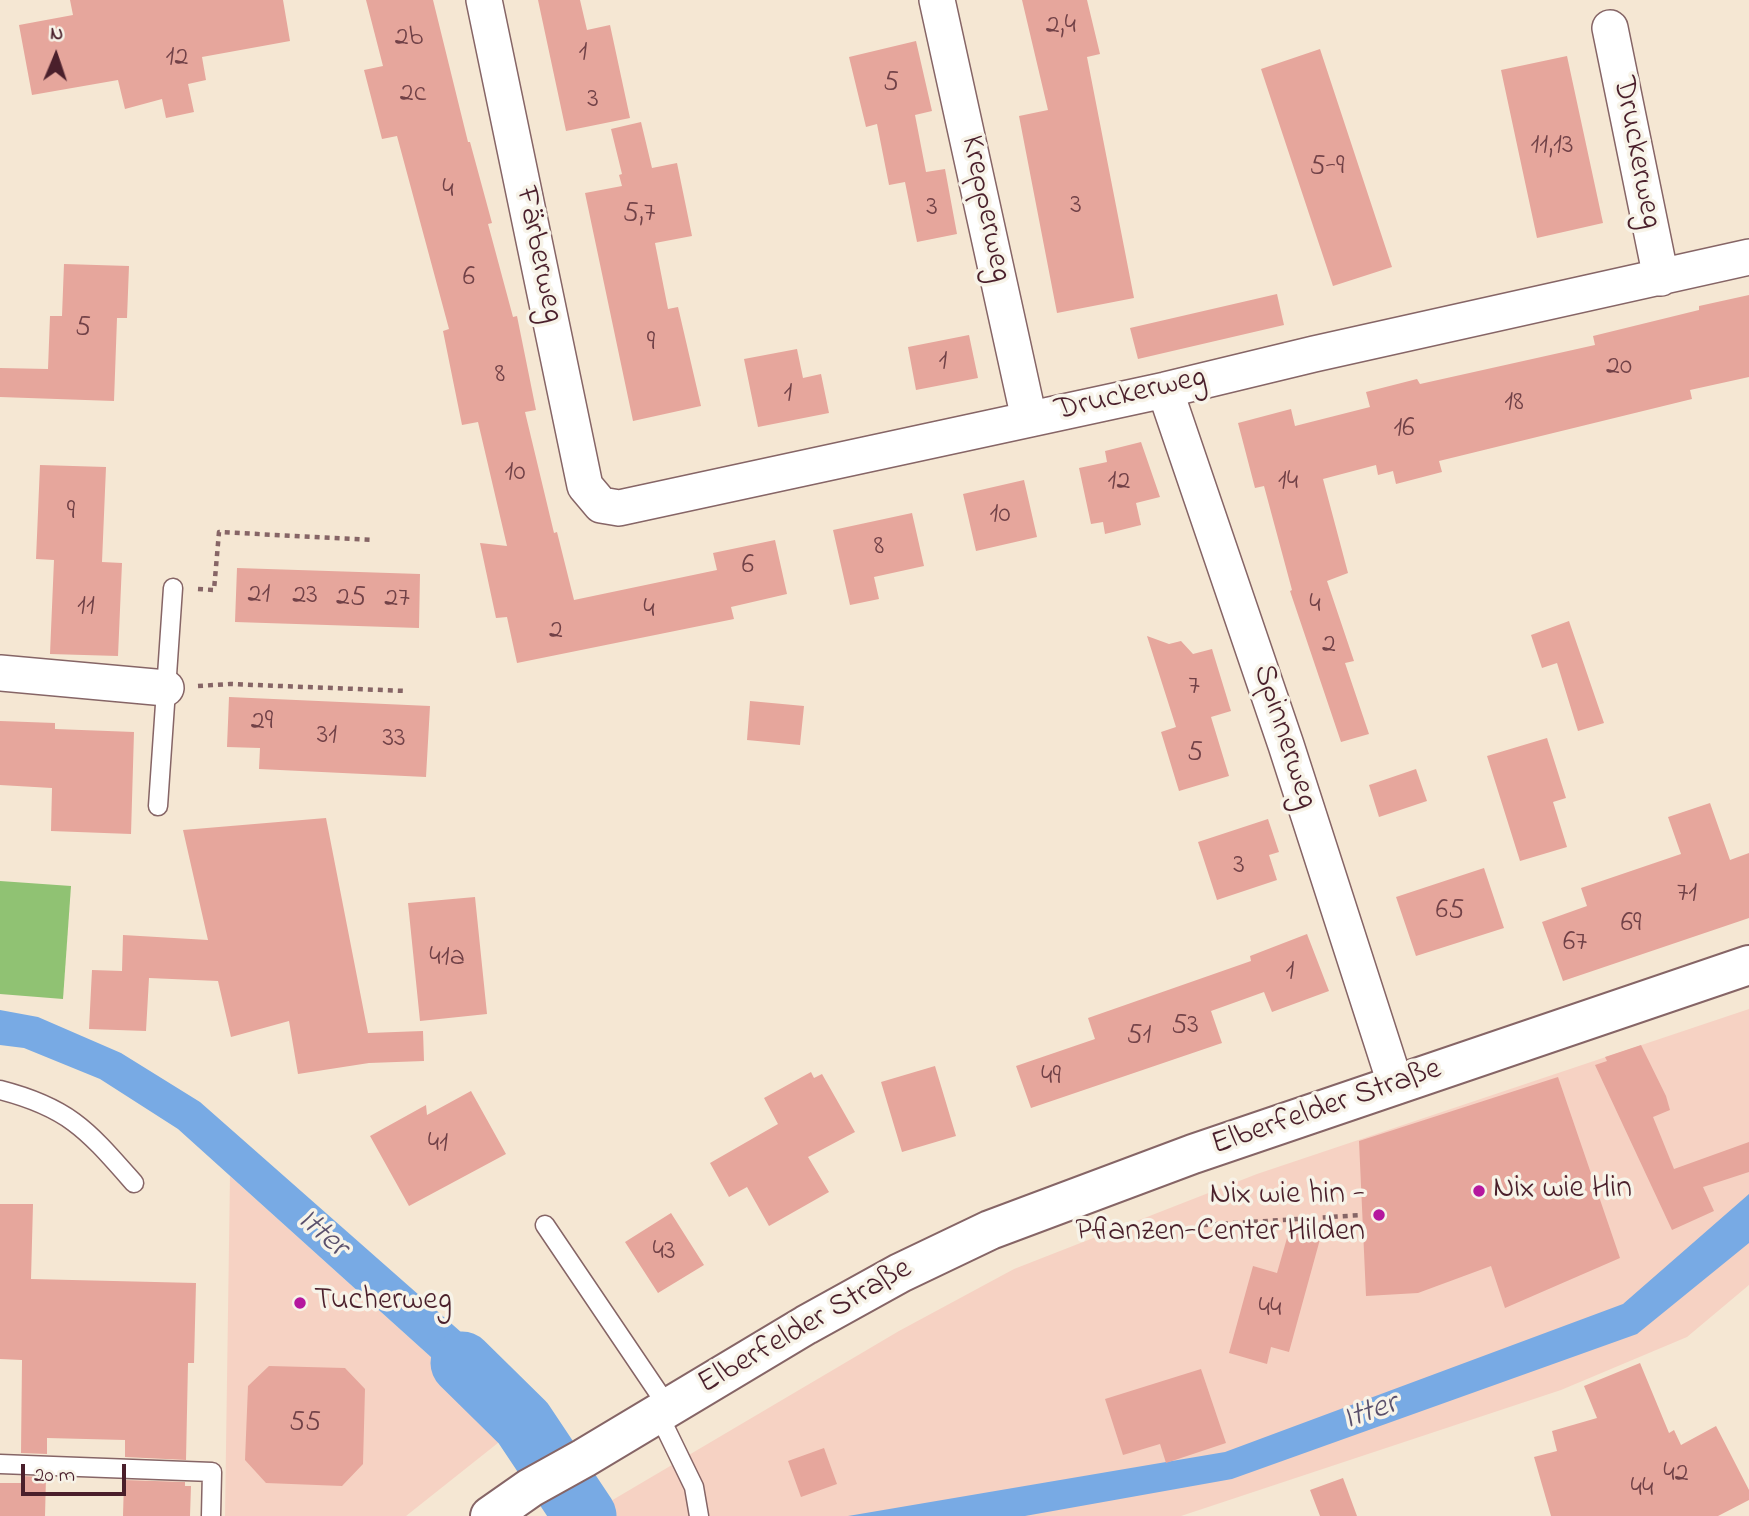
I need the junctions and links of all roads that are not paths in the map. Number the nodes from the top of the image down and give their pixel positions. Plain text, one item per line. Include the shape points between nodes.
1 (484, 0) edge
2 (937, 0) edge
3 (1610, 28) dead end
4 (1749, 257) edge
5 (1661, 278) junction
6 (1165, 390) junction
7 (1029, 419) junction
8 (601, 505) joint
9 (173, 588) road end
10 (0, 673) edge
11 (166, 688) junction
12 (158, 806) dead end
13 (1749, 965) edge
14 (1396, 1086) junction
15 (0, 1090) edge
16 (134, 1183) dead end
17 (545, 1225) dead end
18 (663, 1410) junction
19 (0, 1464) edge
20 (534, 1503) edge
21 (211, 1516) edge
22 (489, 1516) edge
23 (699, 1516) edge

1 - 8 street, Färberweg via 585,485
2 - 7 street, Krepperweg
3 - 5 street, Druckerweg
4 - 5 street, Druckerweg
5 - 6 street, Druckerweg
6 - 7 street, Druckerweg
6 - 14 street, Spinnerweg
7 - 8 street, Druckerweg via 620,508
9 - 11 lane
10 - 11 street
11 - 12 lane
13 - 14 main road, Elberfelder Straße
14 - 18 main road, Elberfelder Straße via 1193,1154 990,1230 900,1273
15 - 16 lane via 56,1108 79,1124
17 - 18 lane
18 - 20 main road, Elberfelder Straße via 584,1458
18 - 23 lane via 694,1487
19 - 21 lane via 212,1472
20 - 22 main road, Elberfelder Straße

